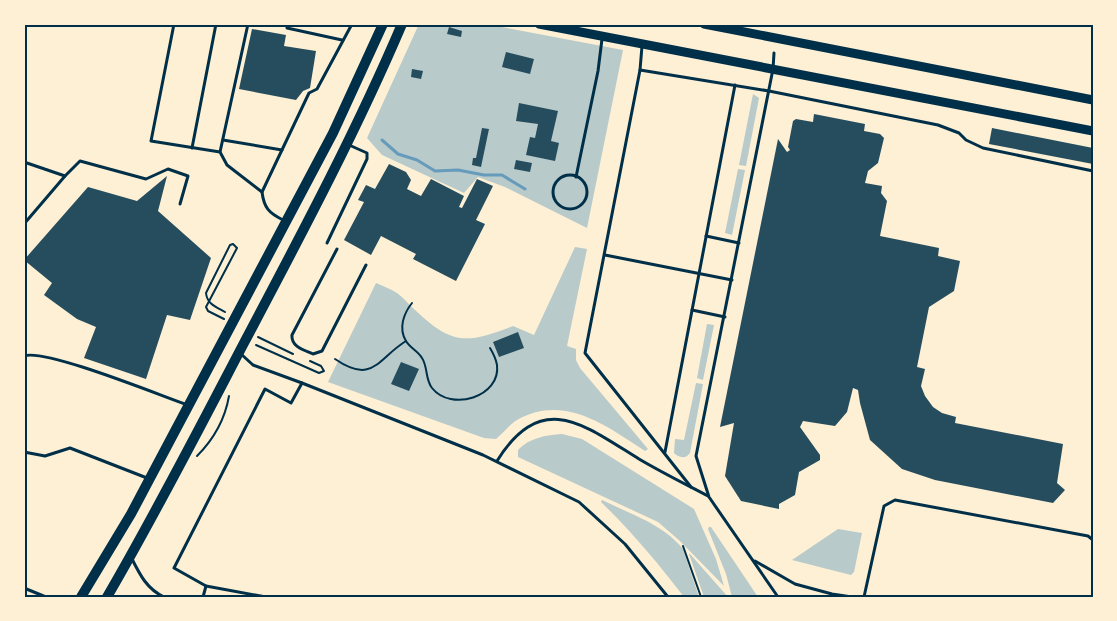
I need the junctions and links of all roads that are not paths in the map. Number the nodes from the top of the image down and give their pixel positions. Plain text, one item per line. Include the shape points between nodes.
1 (174, 24) edge
2 (216, 24) edge
3 (248, 24) edge
4 (287, 24) edge
5 (352, 24) edge
6 (381, 24) edge
7 (402, 24) edge
8 (539, 24) edge
9 (704, 24) edge
10 (602, 37) junction
11 (343, 40) junction
12 (642, 45) junction
13 (774, 53) dead end
14 (640, 69) junction
15 (773, 69) junction
16 (735, 85) junction
17 (769, 91) junction
18 (1093, 100) edge
19 (1093, 131) edge
20 (223, 140) junction
21 (347, 144) junction
22 (192, 148) junction
23 (282, 150) junction
24 (220, 152) junction
25 (24, 162) edge
26 (1093, 171) edge
27 (65, 176) junction
28 (576, 177) junction
29 (262, 192) junction
30 (180, 204) dead end
31 (286, 222) junction
32 (24, 225) edge
33 (303, 230) junction
34 (706, 236) junction
35 (327, 243) dead end
36 (739, 243) junction
37 (337, 249) dead end
38 (604, 255) junction
39 (366, 265) dead end
40 (699, 274) junction
41 (732, 280) junction
42 (692, 310) junction
43 (725, 316) junction
44 (239, 353) junction
45 (24, 356) edge
46 (302, 383) junction
47 (188, 406) junction
48 (208, 414) junction
49 (24, 452) edge
50 (665, 452) junction
51 (496, 461) junction
52 (149, 479) junction
53 (691, 487) junction
54 (709, 497) junction
55 (1093, 540) edge
56 (131, 556) junction
57 (753, 560) junction
58 (206, 586) junction
59 (24, 588) edge
60 (46, 597) edge
61 (81, 597) edge
62 (108, 597) edge
63 (164, 597) edge
64 (203, 597) edge
65 (266, 597) edge
66 (668, 597) edge
67 (778, 597) edge
68 (852, 597) edge
69 (864, 597) edge

1 - 22 lane via 151,141
2 - 22 lane
3 - 20 lane
4 - 11 lane via 286,28
5 - 11 lane
6 - 31 main road via 333,133
7 - 21 main road
8 - 10 main road
9 - 18 main road
10 - 12 main road
10 - 28 lane
11 - 23 lane via 317,89 309,93
12 - 14 lane
12 - 15 main road
13 - 15 lane
14 - 16 lane
14 - 38 lane
15 - 17 lane
15 - 19 main road
16 - 17 lane
16 - 34 lane
17 - 26 lane via 938,125 983,148
17 - 36 lane
20 - 23 lane
20 - 24 lane
21 - 33 main road
21 - 35 lane via 367,153 367,159
22 - 24 lane
23 - 29 lane
24 - 29 lane via 226,165
25 - 27 lane
27 - 30 lane via 80,161 146,179 168,169 188,176
27 - 32 lane
28 - 28 lane via 556,181 553,196 563,208 574,209 586,199 586,189
29 - 31 lane via 263,204 269,212
31 - 33 main road
31 - 47 main road
33 - 44 main road
34 - 36 lane
34 - 40 lane
36 - 41 lane
37 - 39 lane via 292,335 295,345 313,354 322,351
38 - 40 lane
38 - 50 lane via 585,353
40 - 41 lane
40 - 42 lane
41 - 43 lane
42 - 43 lane
42 - 50 lane
43 - 54 lane via 697,449 697,464
44 - 46 lane via 253,365
44 - 48 main road
45 - 47 lane via 59,360
46 - 51 lane
46 - 58 lane via 291,403 265,389 174,568
47 - 48 main road
47 - 52 main road
48 - 56 main road
49 - 52 lane via 45,456 70,448
50 - 53 lane
51 - 53 lane via 509,442 530,426 552,420 569,421 582,424
51 - 66 lane via 587,509 625,544
52 - 61 main road
53 - 54 lane
54 - 57 lane
55 - 69 lane via 895,500 884,506
56 - 62 main road
56 - 63 lane via 144,582
57 - 67 lane
57 - 68 lane via 795,584
58 - 64 lane
58 - 65 lane
59 - 60 lane

